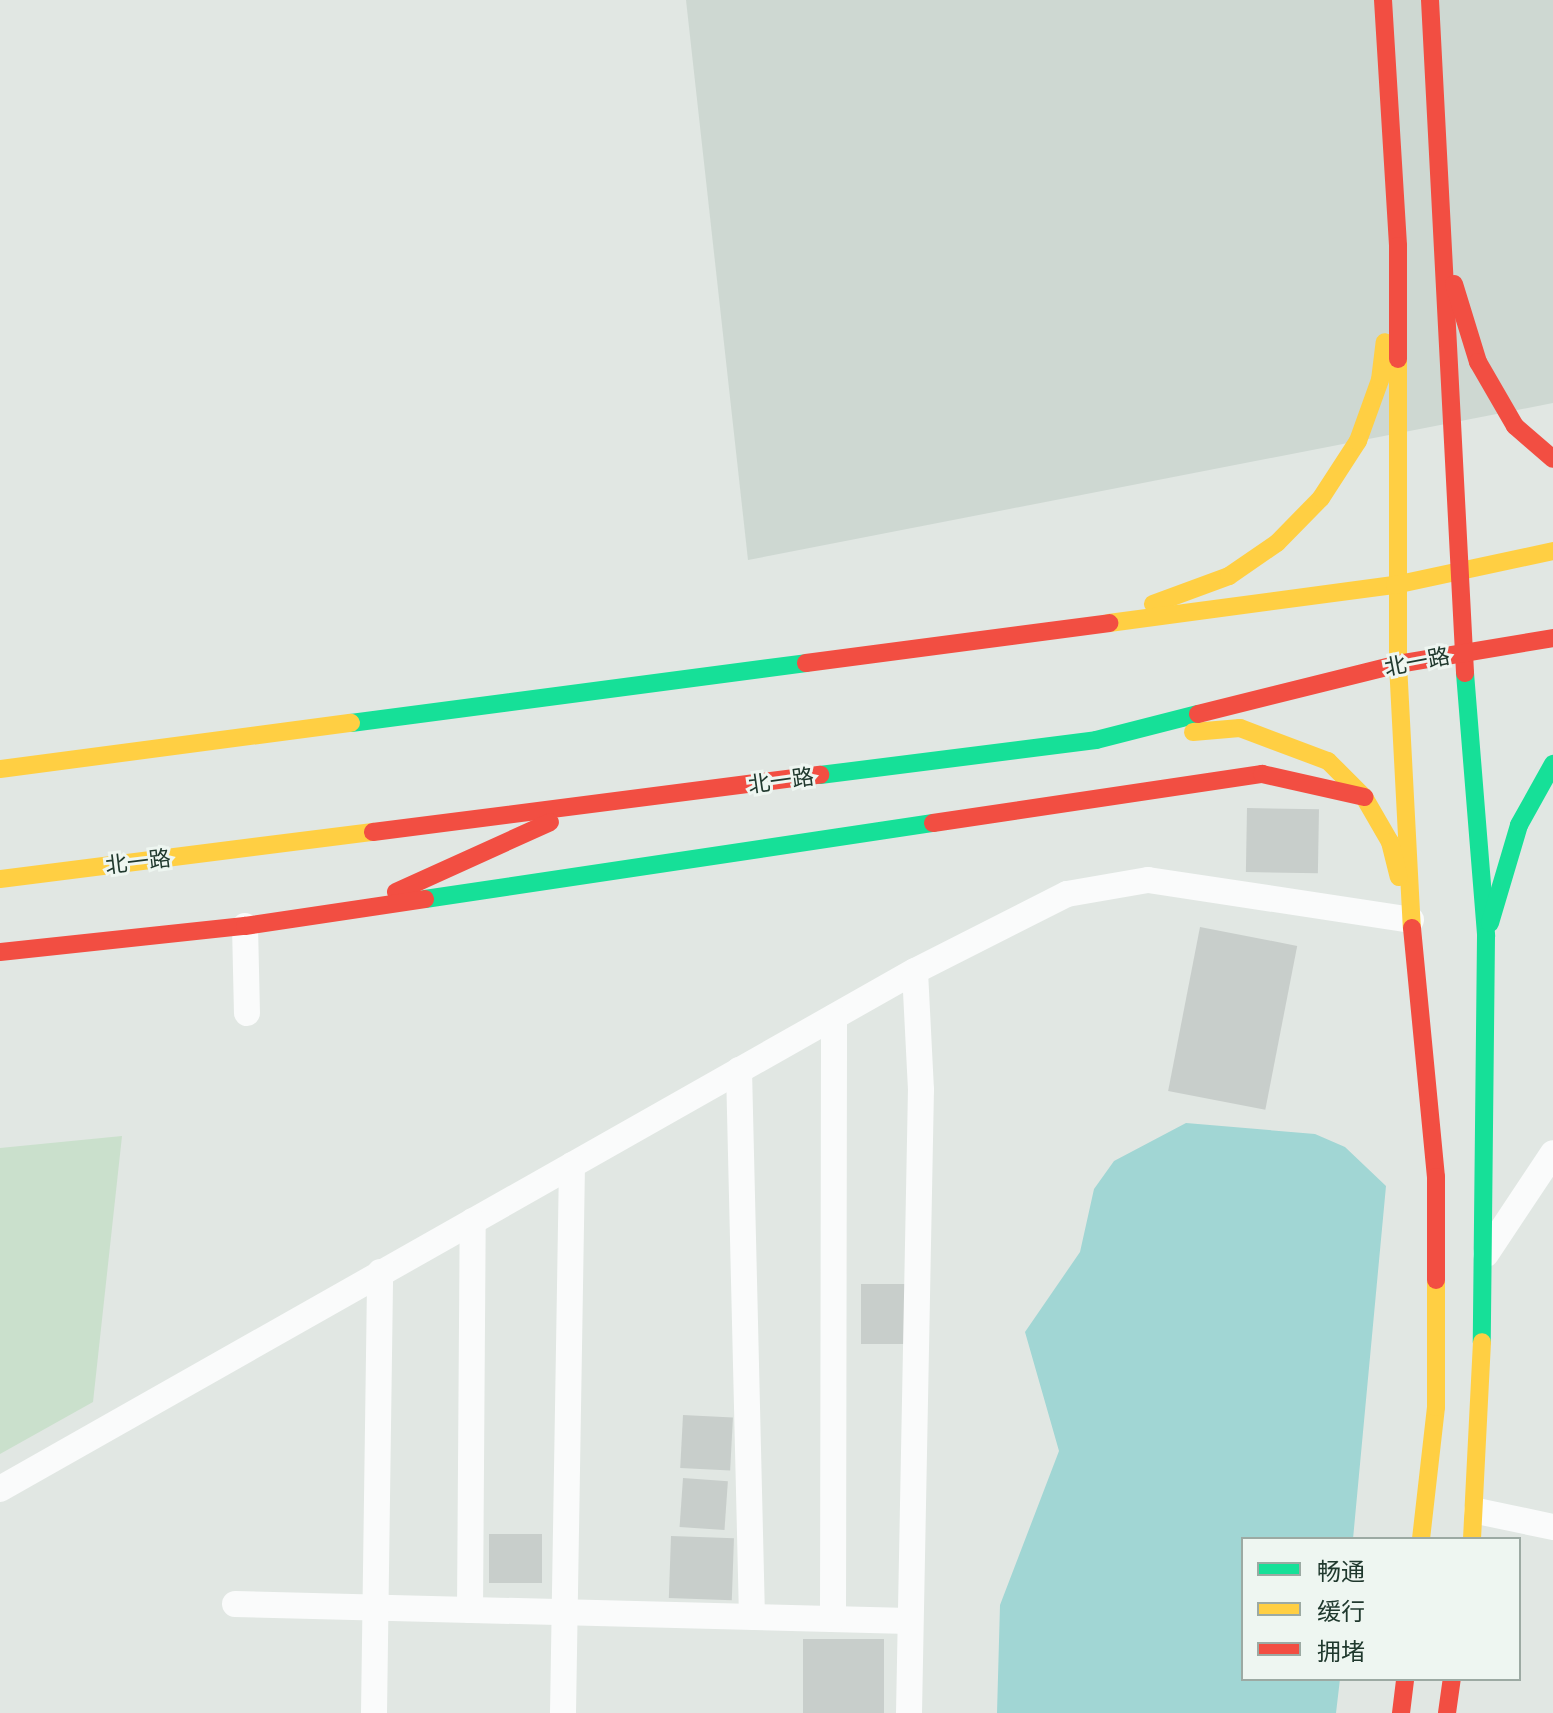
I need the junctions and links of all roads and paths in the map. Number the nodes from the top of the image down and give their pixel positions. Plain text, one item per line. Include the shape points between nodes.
1 (1383, 0) edge
2 (1430, 0) edge
3 (1398, 246) junction
4 (1443, 246) junction
5 (1553, 459) edge
6 (1553, 551) edge
7 (1461, 575) junction
8 (1395, 585) junction
9 (1085, 629) junction
10 (1553, 638) edge
11 (1463, 654) junction
12 (1398, 664) junction
13 (1096, 740) junction
14 (1553, 764) edge
15 (0, 769) edge
16 (1364, 797) junction
17 (580, 808) junction
18 (0, 879) edge
19 (358, 909) junction
20 (1411, 920) junction
21 (245, 926) junction
22 (1486, 936) junction
23 (0, 952) edge
24 (915, 971) junction
25 (247, 1013) dead end
26 (834, 1017) junction
27 (739, 1070) junction
28 (1553, 1153) edge
29 (572, 1165) junction
30 (473, 1221) junction
31 (1484, 1257) junction
32 (380, 1272) junction
33 (0, 1489) edge
34 (1477, 1511) junction
35 (1553, 1527) edge
36 (1421, 1537) edge
37 (1472, 1537) edge
38 (235, 1604) dead end
39 (375, 1608) junction
40 (470, 1610) junction
41 (565, 1612) junction
42 (752, 1617) junction
43 (833, 1619) junction
44 (909, 1621) junction
45 (1405, 1681) edge
46 (1452, 1681) edge
47 (374, 1713) edge
48 (563, 1713) edge
49 (909, 1713) edge
50 (1401, 1713) edge
51 (1447, 1713) edge

1 - 3 main road
2 - 4 main road
3 - 8 main road
3 - 9 main road via 1380,380 1358,441 1321,498 1277,543 1229,576
4 - 5 main road via 1478,362 1515,426
4 - 7 main road
6 - 7 main road
7 - 8 main road
7 - 11 main road
8 - 9 main road
8 - 12 main road
9 - 15 main road
10 - 11 main road, 北一路
11 - 12 main road, 北一路
11 - 22 main road
12 - 13 main road, 北一路
12 - 20 main road
13 - 16 main road via 1240,728 1328,761
13 - 17 main road, 北一路
14 - 22 main road via 1519,825
16 - 19 main road via 1262,774
16 - 20 main road via 1390,842
17 - 18 main road, 北一路
17 - 19 main road
19 - 21 main road
20 - 24 street via 1148,880 1067,894
20 - 36 main road via 1436,1177 1436,1407
21 - 23 main road
21 - 25 street
22 - 31 main road
24 - 26 street
24 - 44 street via 921,1090
26 - 27 street
26 - 43 street
27 - 29 street
27 - 42 street
28 - 31 street
29 - 30 street
29 - 41 street
30 - 32 street
30 - 40 street
31 - 34 main road
32 - 33 street
32 - 39 street
34 - 35 street
34 - 37 main road
38 - 39 street
39 - 40 street
39 - 47 street
40 - 41 street
41 - 42 street
41 - 48 street
42 - 43 street
43 - 44 street
44 - 49 street
45 - 50 main road
46 - 51 main road

